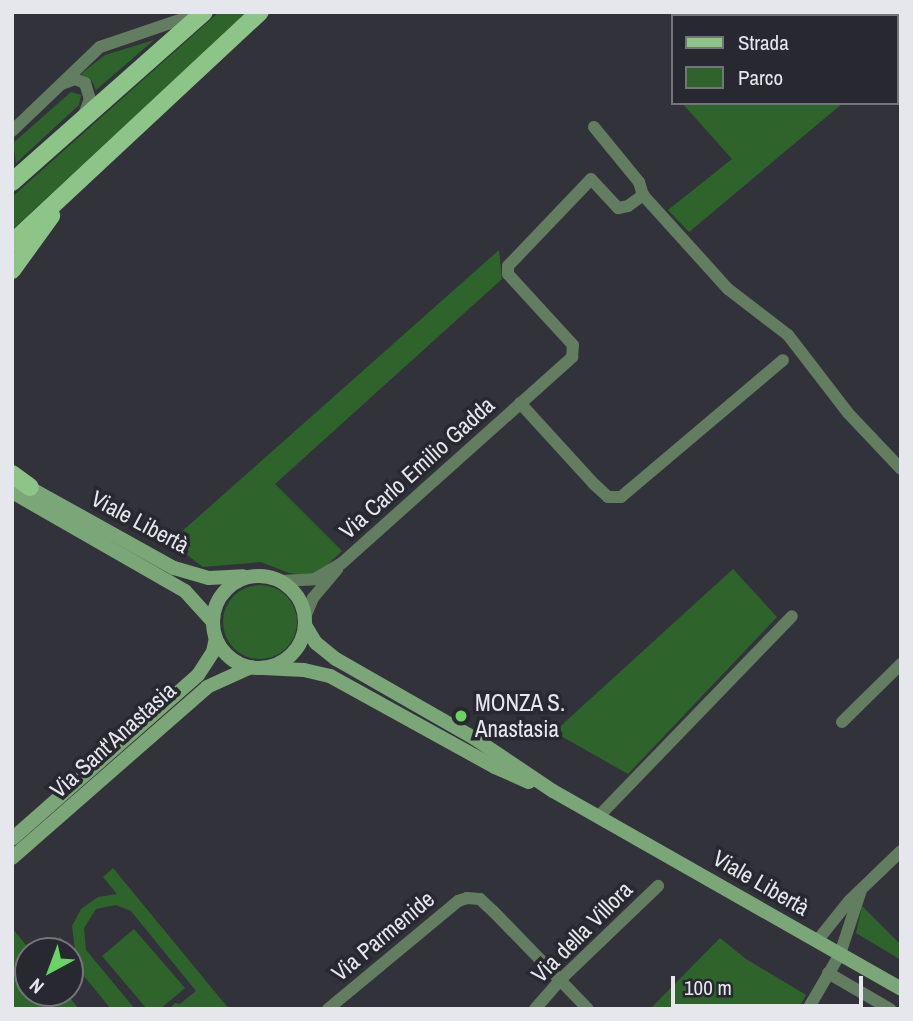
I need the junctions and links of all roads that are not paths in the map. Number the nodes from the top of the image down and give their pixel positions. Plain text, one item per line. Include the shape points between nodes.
1 (204, 12) edge
2 (260, 12) edge
3 (62, 84) junction
4 (35, 109) junction
5 (16, 113) dead end
6 (80, 123) junction
7 (594, 127) dead end
8 (12, 131) edge
9 (80, 178) junction
10 (12, 182) edge
11 (643, 195) junction
12 (12, 243) edge
13 (12, 270) edge
14 (783, 360) dead end
15 (520, 403) junction
16 (901, 469) edge
17 (12, 476) edge
18 (30, 487) joint
19 (12, 492) edge
20 (342, 563) junction
21 (255, 575) junction
22 (281, 581) junction
23 (792, 616) dead end
24 (305, 621) junction
25 (213, 622) junction
26 (216, 638) junction
27 (901, 664) edge
28 (257, 667) junction
29 (842, 723) dead end
30 (553, 791) junction
31 (598, 817) junction
32 (12, 839) edge
33 (901, 851) edge
34 (12, 858) edge
35 (659, 886) dead end
36 (861, 890) junction
37 (817, 941) junction
38 (840, 954) junction
39 (828, 973) junction
40 (560, 980) junction
41 (901, 989) edge
42 (328, 1009) edge
43 (535, 1009) edge
44 (588, 1009) edge
45 (808, 1009) edge
46 (890, 1009) edge

1 - 3 street via 100,47
1 - 6 main road
2 - 9 main road
3 - 4 street
3 - 6 street via 75,79 88,89 87,109
4 - 5 street
4 - 8 street
6 - 10 main road
7 - 11 street via 639,182
9 - 12 main road
9 - 13 main road
11 - 15 street, Via Carlo Emilio Gadda via 618,208 591,179 508,266 508,274 573,345 572,357
11 - 16 street via 728,289 788,335 848,413
14 - 15 street, Via Carlo Emilio Gadda via 621,497 608,497 594,484
15 - 20 street, Via Carlo Emilio Gadda
17 - 18 main road
18 - 21 main road, Viale Libertà via 174,568 209,578
19 - 25 main road, Viale Libertà via 185,591
20 - 22 street, Via Carlo Emilio Gadda via 315,579
20 - 24 street, Via Carlo Emilio Gadda via 313,598
21 - 22 main road
21 - 25 main road via 237,580 224,591
22 - 24 main road via 298,596
23 - 31 street
24 - 28 main road via 293,654 279,663
24 - 30 main road, Viale Libertà via 316,643 336,659 474,738
25 - 26 main road
26 - 28 main road via 230,657
26 - 32 main road, Via Sant'Anastasia via 198,675
27 - 29 street
28 - 30 main road, Viale Libertà via 330,676 495,767
28 - 34 main road, Via Sant'Anastasia via 207,687
30 - 31 main road, Viale Libertà
31 - 37 main road, Viale Libertà
33 - 36 street
35 - 40 street, Via della Villora
36 - 37 street
36 - 38 street
37 - 38 main road, Viale Libertà
38 - 39 street
38 - 41 main road, Viale Libertà
39 - 45 street
39 - 46 street
40 - 42 street, Via Parmenide via 494,911 480,900 467,898
40 - 43 street, Via della Villora
40 - 44 street, Via Parmenide

